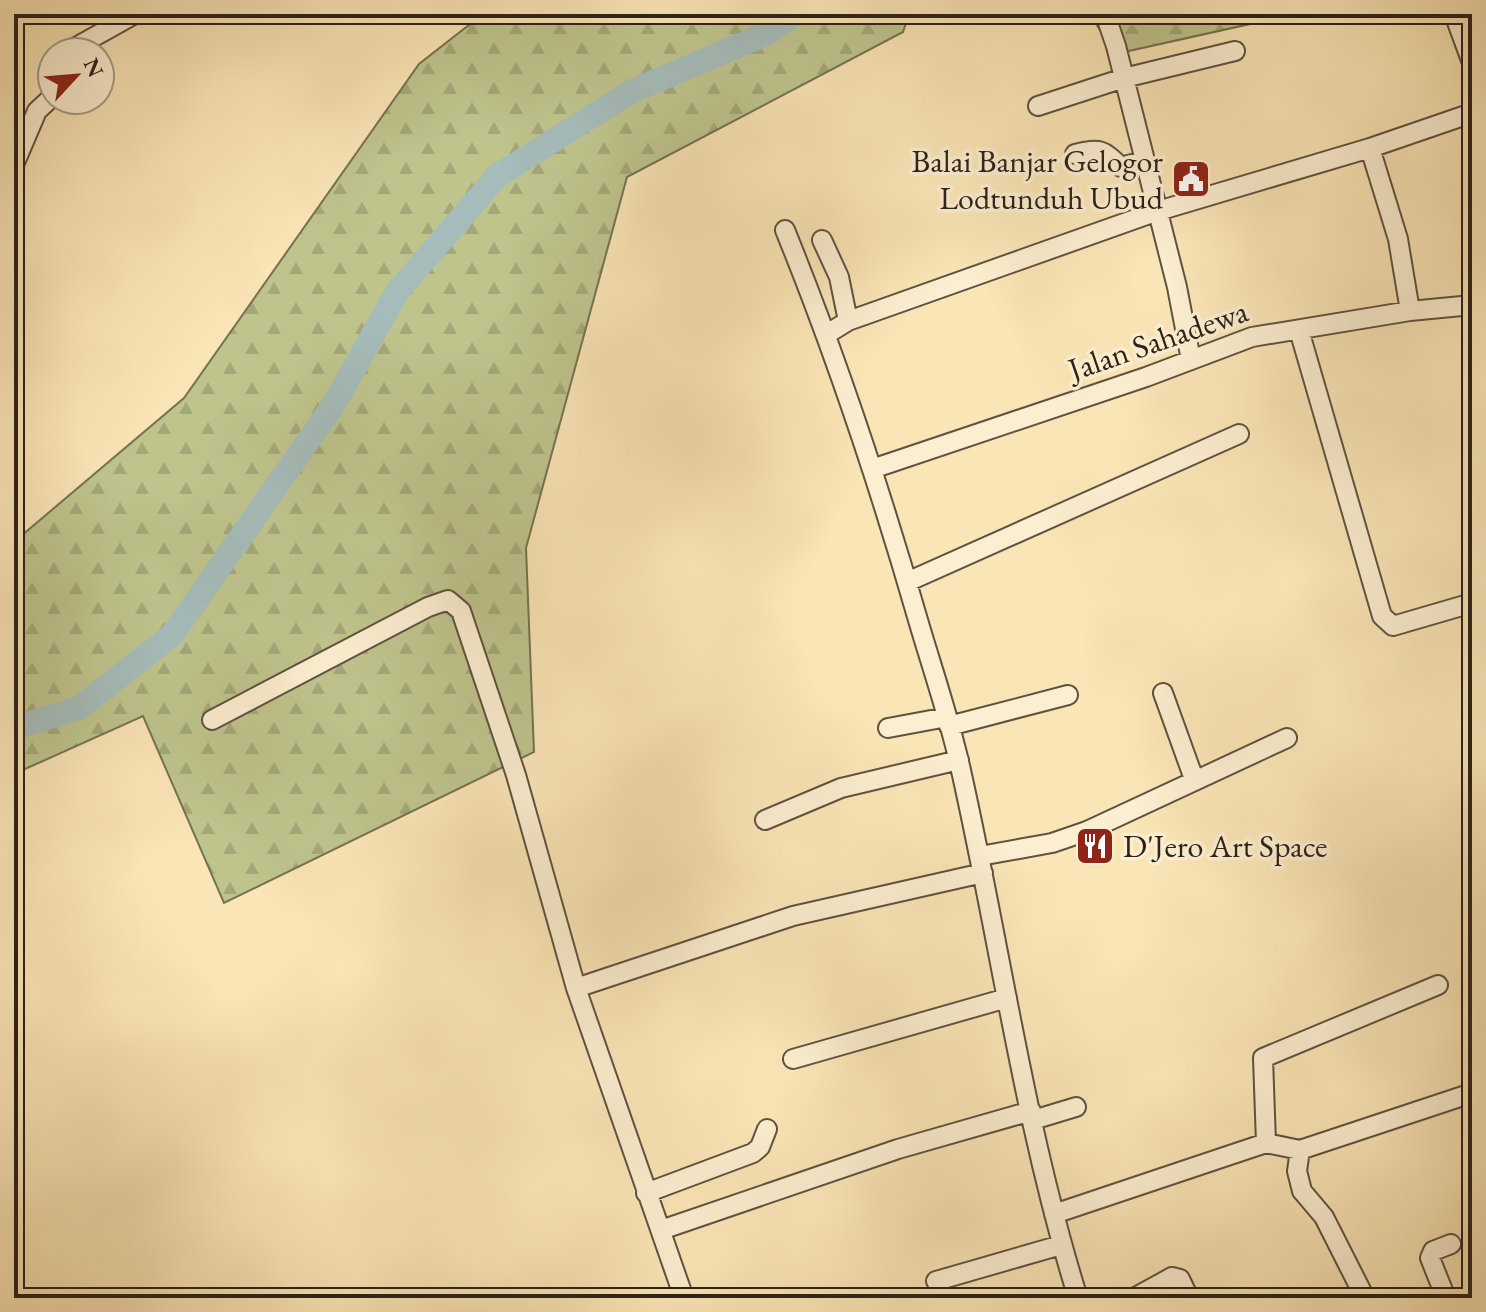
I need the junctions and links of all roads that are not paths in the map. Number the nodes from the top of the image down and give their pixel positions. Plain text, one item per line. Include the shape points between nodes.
1 (135, 14) edge
2 (1105, 14) edge
3 (1454, 14) edge
4 (96, 36) edge
5 (1235, 51) dead end
6 (1472, 63) edge
7 (1124, 78) junction
8 (1038, 106) dead end
9 (36, 113) edge
10 (1472, 113) edge
11 (1370, 148) junction
12 (1075, 154) dead end
13 (1144, 161) junction
14 (14, 165) edge
15 (1158, 211) junction
16 (785, 230) dead end
17 (822, 240) dead end
18 (1472, 305) edge
19 (1410, 311) junction
20 (848, 321) junction
21 (1299, 330) junction
22 (827, 334) junction
23 (1191, 360) junction
24 (1239, 434) dead end
25 (872, 469) junction
26 (907, 582) junction
27 (1472, 603) edge
28 (1163, 693) dead end
29 (1068, 695) dead end
30 (212, 720) dead end
31 (948, 722) junction
32 (888, 728) dead end
33 (1287, 738) dead end
34 (959, 760) junction
35 (1194, 779) junction
36 (765, 820) dead end
37 (982, 864) junction
38 (1438, 985) dead end
39 (576, 988) junction
40 (1007, 998) junction
41 (793, 1059) dead end
42 (1472, 1093) edge
43 (1076, 1107) dead end
44 (1032, 1116) junction
45 (767, 1129) dead end
46 (1266, 1143) junction
47 (1300, 1150) junction
48 (646, 1193) junction
49 (1054, 1214) junction
50 (661, 1230) junction
51 (1451, 1244) dead end
52 (1061, 1245) junction
53 (936, 1281) dead end
54 (684, 1298) edge
55 (1077, 1298) edge
56 (1134, 1298) edge
57 (1189, 1298) edge
58 (1365, 1298) edge
59 (1446, 1298) edge

1 - 4 street
2 - 7 street
3 - 6 street
5 - 7 street
7 - 8 street
7 - 13 street
9 - 14 street
10 - 11 street
11 - 15 street
11 - 19 street via 1398,239
12 - 13 street via 1098,149 1121,167
13 - 15 street
15 - 20 street
15 - 23 street
16 - 22 street
17 - 20 street via 839,277
18 - 19 street, Jalan Sahadewa
19 - 21 street, Jalan Sahadewa
20 - 22 street
21 - 23 street, Jalan Sahadewa via 1252,337
21 - 27 street via 1382,616 1393,626
22 - 25 street
23 - 25 street, Jalan Sahadewa
24 - 26 street
25 - 26 street
26 - 31 street
28 - 35 street
29 - 31 street
30 - 39 street via 428,607 448,600 457,606 516,775
31 - 32 street
31 - 34 street
33 - 35 street
34 - 36 street via 841,788
34 - 37 street
35 - 37 street via 1087,831
37 - 39 street via 793,916
37 - 40 street
38 - 46 street via 1263,1058
39 - 48 street
40 - 41 street
40 - 44 street
42 - 47 street
43 - 44 street
44 - 49 street
44 - 50 street via 898,1149
45 - 48 street via 753,1153
46 - 47 street
46 - 49 street
47 - 58 street via 1297,1171 1302,1191 1324,1217
48 - 50 street
49 - 52 street
50 - 54 street
51 - 59 street via 1430,1253
52 - 53 street
52 - 55 street
56 - 57 street via 1172,1277 1180,1279

